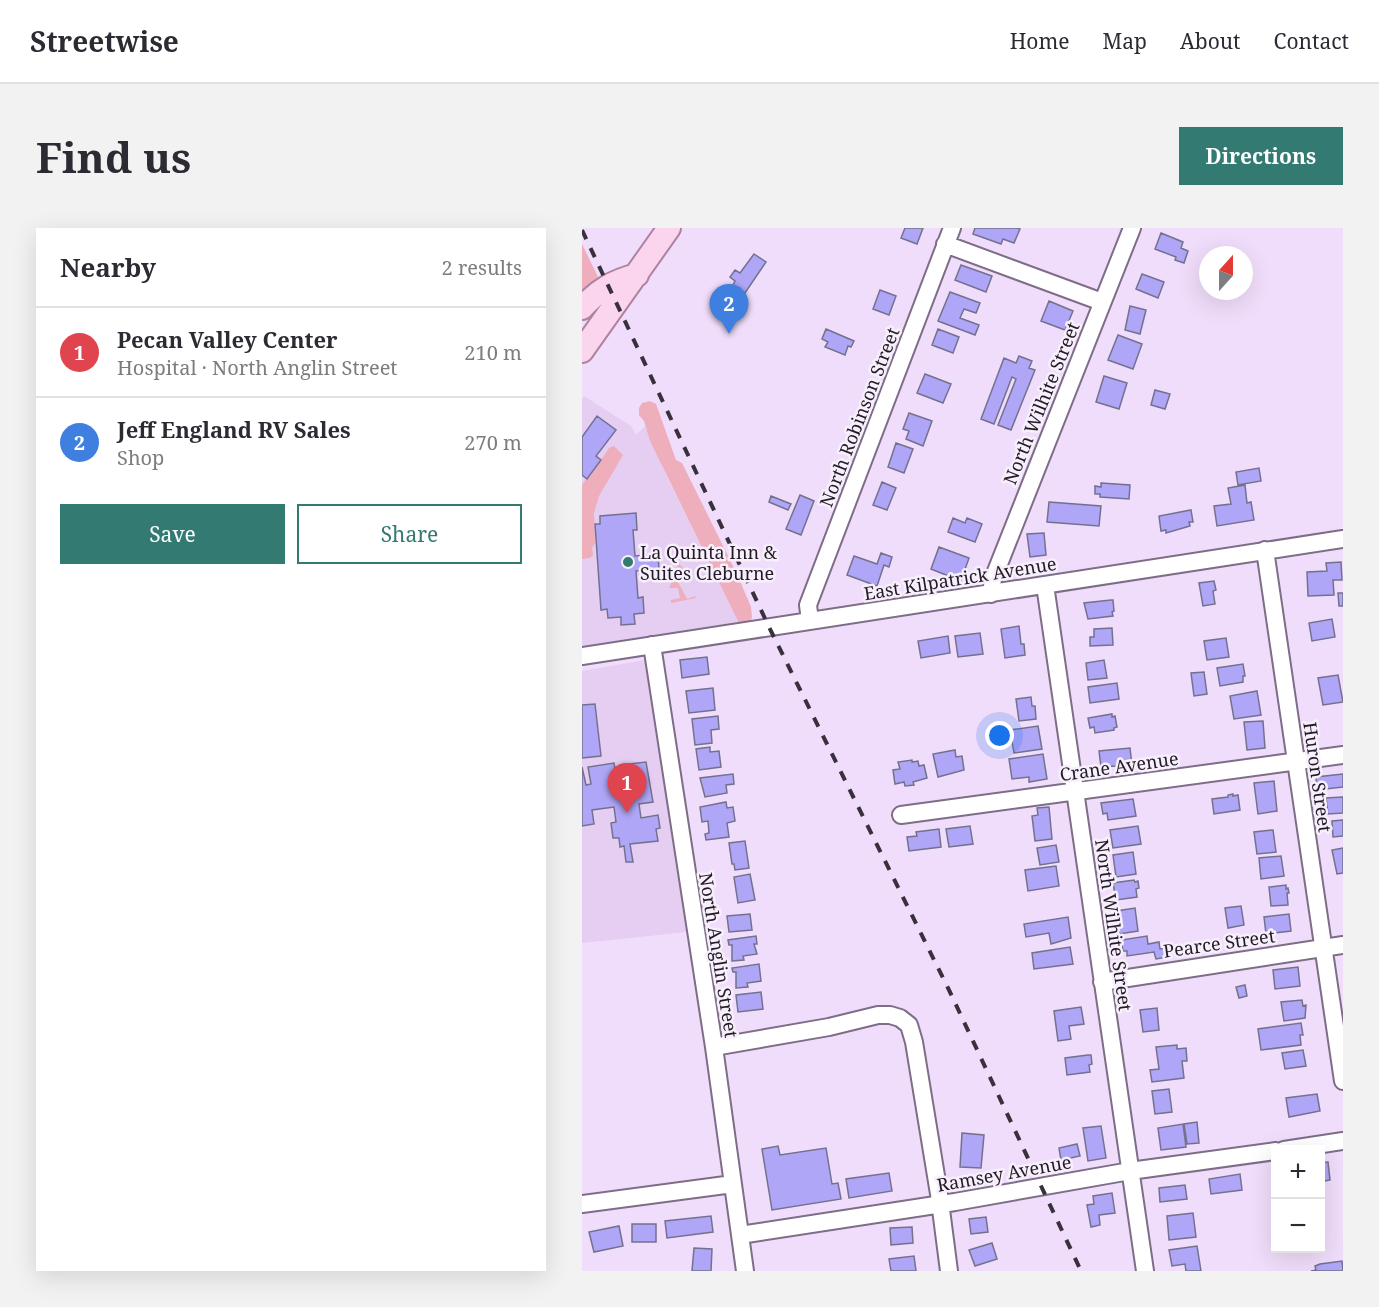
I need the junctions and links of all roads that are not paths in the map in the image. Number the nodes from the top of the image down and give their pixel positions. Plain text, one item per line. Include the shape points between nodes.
1 (669, 228) edge
2 (1132, 228) edge
3 (949, 236) edge
4 (637, 275) junction
5 (1102, 302) junction
6 (582, 308) edge
7 (582, 351) edge
8 (1343, 538) edge
9 (1265, 550) junction
10 (1045, 585) junction
11 (991, 594) junction
12 (810, 621) junction
13 (652, 645) junction
14 (582, 656) edge
15 (1343, 755) edge
16 (1295, 762) junction
17 (1075, 792) junction
18 (901, 815) dead end
19 (1343, 945) edge
20 (1323, 948) junction
21 (1102, 982) junction
22 (714, 1047) junction
23 (1343, 1081) edge
24 (1343, 1141) edge
25 (1314, 1145) edge
26 (1271, 1152) edge
27 (1130, 1171) junction
28 (733, 1184) junction
29 (582, 1204) edge
30 (940, 1205) junction
31 (740, 1234) junction
32 (745, 1271) edge
33 (949, 1271) edge
34 (1145, 1271) edge

1 - 4 main road
2 - 5 street, North Wilhite Street
3 - 5 street
3 - 12 street, North Robinson Street via 808,605
4 - 6 main road via 605,286
4 - 7 main road
5 - 11 street, North Wilhite Street via 993,579
8 - 9 street, East Kilpatrick Avenue
9 - 10 street, East Kilpatrick Avenue
9 - 16 street, Huron Street
10 - 11 street, East Kilpatrick Avenue
10 - 17 street, North Wilhite Street
11 - 12 street, East Kilpatrick Avenue
12 - 13 street, East Kilpatrick Avenue
13 - 14 street, East Kilpatrick Avenue
13 - 22 street, North Anglin Street
15 - 16 street, Crane Avenue
16 - 17 street, Crane Avenue
16 - 20 street, Huron Street
17 - 18 street, Crane Avenue
17 - 21 street, North Wilhite Street
19 - 20 street, Pearce Street
20 - 21 street, Pearce Street
20 - 23 street, Huron Street
21 - 27 street, North Wilhite Street
22 - 28 street, North Anglin Street
22 - 30 street via 878,1015 900,1018 909,1026 914,1042
24 - 25 street
26 - 27 street, Ramsey Avenue
27 - 30 street, Ramsey Avenue
27 - 34 street, North Wilhite Street
28 - 29 street
28 - 31 street, North Anglin Street
30 - 31 street, Ramsey Avenue
30 - 33 street
31 - 32 street, North Anglin Street

